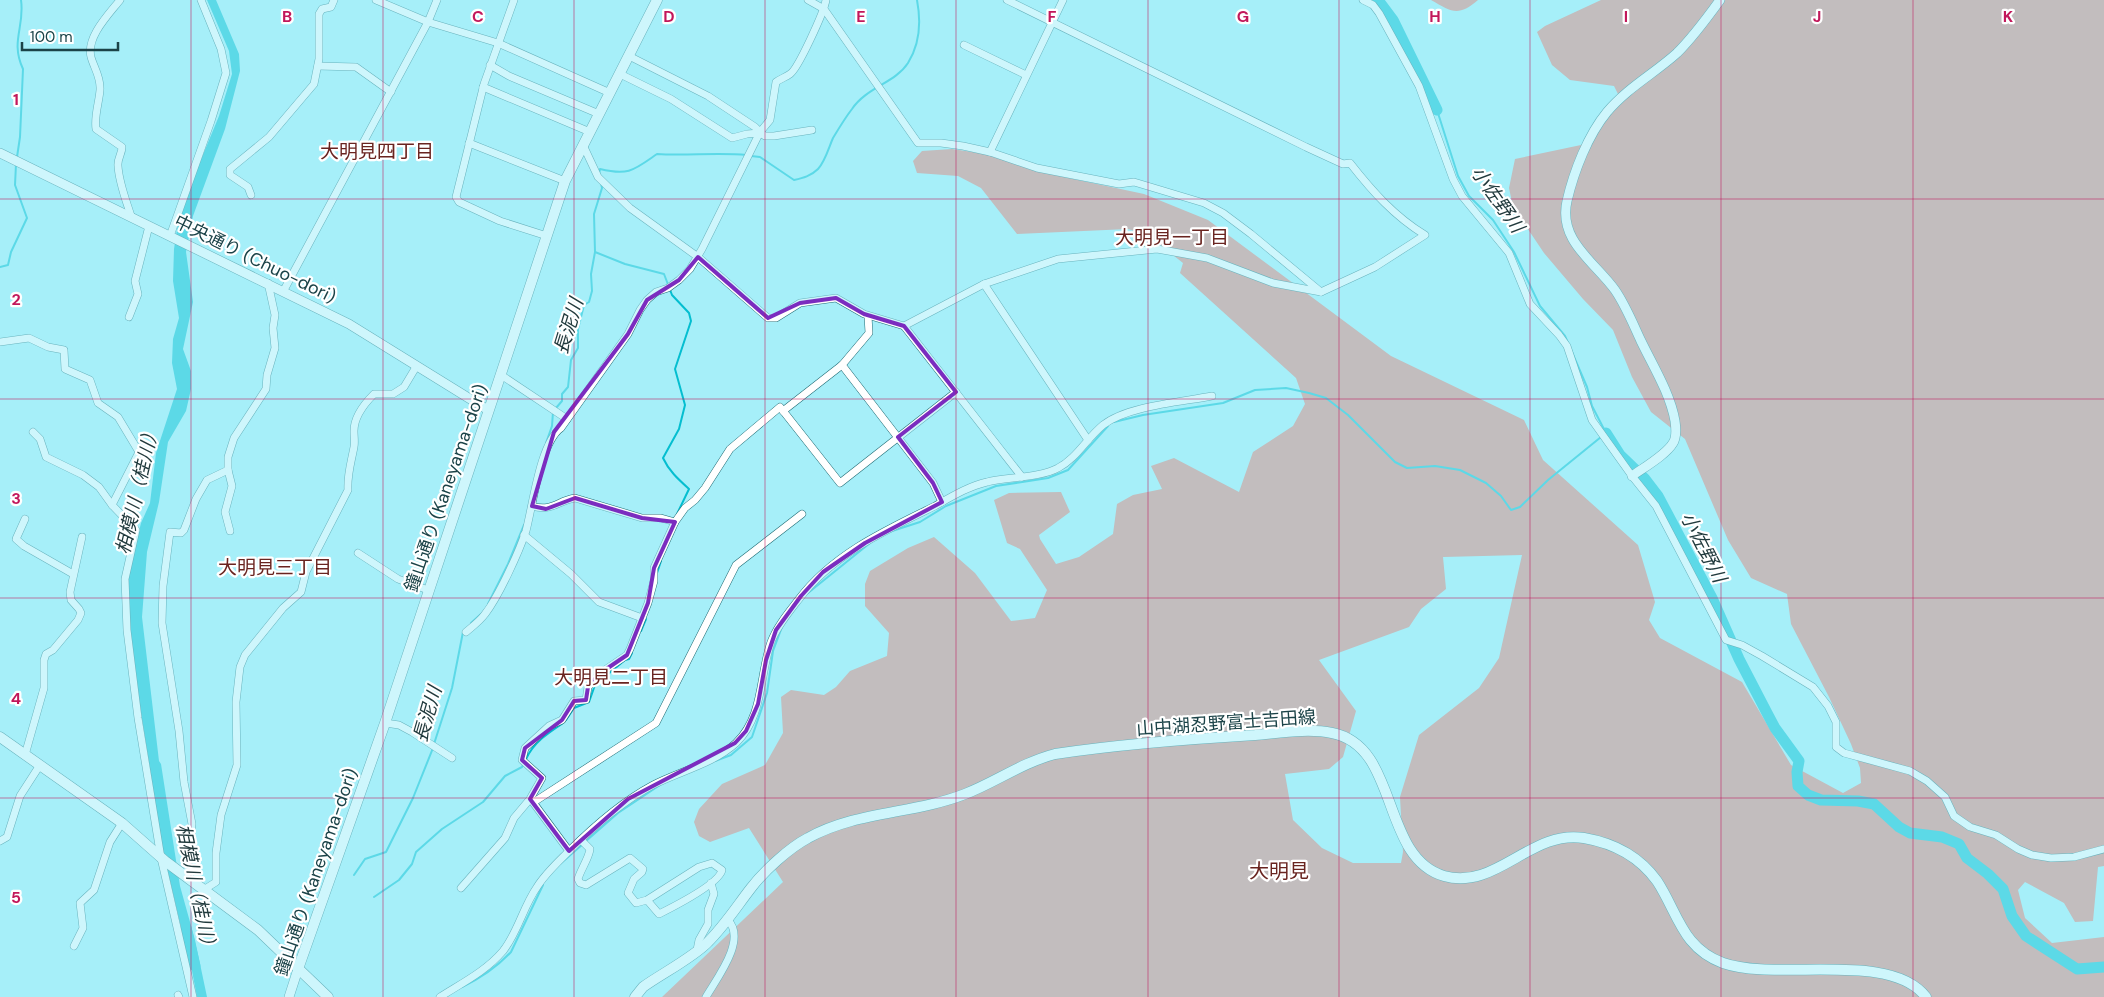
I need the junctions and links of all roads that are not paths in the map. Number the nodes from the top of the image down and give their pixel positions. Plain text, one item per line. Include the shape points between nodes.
1 (120, 0) edge
2 (202, 0) edge
3 (334, 0) edge
4 (376, 0) edge
5 (437, 0) edge
6 (514, 0) edge
7 (656, 0) edge
8 (808, 0) edge
9 (826, 0) edge
10 (1008, 0) edge
11 (1063, 0) edge
12 (1363, 0) edge
13 (1720, 0) edge
14 (824, 9) junction
15 (428, 22) junction
16 (1052, 22) junction
17 (498, 43) junction
18 (964, 45) dead end
19 (629, 56) junction
20 (318, 66) junction
21 (490, 66) junction
22 (620, 74) junction
23 (1026, 75) junction
24 (483, 88) junction
25 (391, 92) junction
26 (610, 93) junction
27 (599, 114) junction
28 (812, 130) dead end
29 (590, 132) junction
30 (760, 133) junction
31 (469, 143) junction
32 (583, 145) junction
33 (990, 152) junction
34 (0, 153) edge
35 (565, 181) junction
36 (251, 195) dead end
37 (131, 216) junction
38 (149, 226) junction
39 (547, 236) junction
40 (171, 237) junction
41 (698, 257) junction
42 (268, 283) junction
43 (984, 284) junction
44 (284, 290) junction
45 (1321, 292) junction
46 (868, 316) junction
47 (128, 318) dead end
48 (904, 326) junction
49 (0, 342) edge
50 (842, 364) junction
51 (416, 367) junction
52 (501, 375) junction
53 (956, 392) junction
54 (1212, 396) dead end
55 (488, 410) junction
56 (783, 411) junction
57 (567, 419) junction
58 (33, 432) dead end
59 (898, 437) junction
60 (1088, 440) junction
61 (228, 470) junction
62 (1632, 476) junction
63 (1022, 477) junction
64 (942, 502) junction
65 (112, 505) junction
66 (532, 506) junction
67 (802, 514) dead end
68 (24, 519) dead end
69 (675, 522) junction
70 (230, 531) dead end
71 (524, 535) junction
72 (82, 537) dead end
73 (358, 553) dead end
74 (73, 574) junction
75 (428, 590) junction
76 (642, 618) junction
77 (466, 632) dead end
78 (385, 723) junction
79 (0, 737) edge
80 (25, 755) junction
81 (452, 758) dead end
82 (40, 765) junction
83 (532, 801) junction
84 (122, 823) junction
85 (581, 840) junction
86 (0, 841) edge
87 (2104, 849) edge
88 (569, 851) junction
89 (163, 859) junction
90 (185, 876) junction
91 (711, 883) junction
92 (461, 888) dead end
93 (205, 889) junction
94 (647, 900) junction
95 (728, 920) junction
96 (74, 946) dead end
97 (697, 950) junction
98 (298, 968) junction
99 (193, 997) edge
100 (290, 997) edge
101 (328, 997) edge
102 (440, 997) edge
103 (635, 997) edge
104 (706, 997) edge
105 (1926, 997) edge

1 - 37 street via 91,43 90,56 98,72 100,89 96,129 122,147 117,163
2 - 40 street via 221,48 226,73
3 - 20 street via 331,7 322,9 319,14
4 - 15 street
5 - 15 street
6 - 17 street
7 - 19 main road, 鐘山通り (Kaneyama-dori)
8 - 14 street
9 - 14 street
10 - 16 street
11 - 16 street
12 - 62 street via 1379,13 1419,86 1462,196 1509,253 1530,304 1566,346 1592,420
13 - 62 street via 1677,52 1607,112 1590,139 1566,202 1570,235 1577,249 1615,290 1658,376 1675,422 1676,435 1668,450
14 - 30 street via 799,64 791,74 776,82 770,120
14 - 33 street via 918,143 941,143
15 - 17 street
15 - 25 street
16 - 23 street
16 - 45 street via 1306,147 1343,164 1350,163 1404,222 1425,235 1375,267
17 - 21 street
17 - 26 street
18 - 23 street
19 - 22 main road, 鐘山通り (Kaneyama-dori)
19 - 30 street via 708,96 755,126
20 - 25 street via 356,67
20 - 36 street via 314,84 269,137 230,169 230,175 248,187
21 - 24 street
21 - 27 street
22 - 26 main road, 鐘山通り (Kaneyama-dori)
22 - 30 street via 671,99 732,138
23 - 33 street
24 - 29 street
24 - 31 street
25 - 44 street
26 - 27 main road, 鐘山通り (Kaneyama-dori)
27 - 29 main road, 鐘山通り (Kaneyama-dori)
28 - 30 street via 774,136
29 - 32 main road, 鐘山通り (Kaneyama-dori)
30 - 41 street
31 - 35 street
31 - 39 street via 456,197 458,202 500,221
32 - 35 main road, 鐘山通り (Kaneyama-dori)
32 - 41 street via 598,177 630,208
33 - 45 street via 1037,168 1119,184 1134,182 1204,203 1251,234
34 - 37 street, 中央通り (Chuo-dori)
35 - 39 main road, 鐘山通り (Kaneyama-dori)
37 - 38 street, 中央通り (Chuo-dori)
38 - 40 street, 中央通り (Chuo-dori)
38 - 47 street via 135,281 138,294
39 - 52 main road, 鐘山通り (Kaneyama-dori)
40 - 42 street, 中央通り (Chuo-dori)
41 - 46 street via 768,318 776,318 800,303 836,298
41 - 57 street via 680,280 647,300 628,334
42 - 44 street, 中央通り (Chuo-dori)
42 - 61 street via 275,315 275,348 267,375 268,384 234,438
43 - 45 street via 1058,259 1157,249 1207,258 1273,283
43 - 48 street
43 - 60 street
44 - 51 street, 中央通り (Chuo-dori) via 349,324
46 - 48 street
46 - 50 street via 869,332
48 - 53 street
49 - 65 street via 29,338 64,350 65,369 90,380 98,403 118,417 139,452
50 - 56 street
50 - 59 street
51 - 55 street, 中央通り (Chuo-dori)
51 - 93 street via 404,388 393,394 374,394 367,401 354,429 348,490 306,572 301,592 283,608 245,655 236,702 235,777 221,815 216,882
52 - 55 main road, 鐘山通り (Kaneyama-dori)
52 - 57 street
53 - 59 street
53 - 63 street
54 - 60 street via 1130,412 1103,425
55 - 75 main road, 鐘山通り (Kaneyama-dori)
56 - 59 street via 840,483
56 - 69 street via 780,407 730,449 705,488
57 - 66 street via 554,432 545,453
58 - 65 street via 40,439 46,457 99,486
59 - 64 street via 933,483
60 - 63 street via 1058,469
61 - 70 street via 232,486 225,512
61 - 90 street via 204,483 184,530 181,533 170,532 163,586 162,623 192,824
62 - 87 street via 1656,506 1726,640 1742,645 1813,687 1836,722 1836,747 1844,754 1910,771 1945,797 1954,816 1970,827 1996,835 2032,855 2074,857
63 - 64 street via 985,482
64 - 85 street via 864,543 823,572 801,596 776,630 766,660 758,704 746,730 735,743 718,756 628,799
65 - 89 street via 136,530 125,579 127,630 138,718
66 - 69 street via 546,509 575,498 642,518
66 - 71 street
67 - 83 street via 736,565 656,723
68 - 74 street via 16,538
69 - 76 street via 654,568 654,581
71 - 76 street via 599,602
71 - 77 street via 487,612
72 - 74 street
73 - 75 street via 398,579
74 - 80 street via 71,600 81,613 53,650 46,654 44,688
75 - 78 main road, 鐘山通り (Kaneyama-dori)
76 - 83 street via 626,655 599,674 588,687 586,700 574,701 562,720 549,726 525,748 522,760 542,778
78 - 81 street via 400,725
78 - 98 main road, 鐘山通り (Kaneyama-dori)
79 - 80 main road
80 - 82 main road
82 - 84 main road
82 - 86 street via 20,796 7,837
83 - 88 street
83 - 92 street via 514,818 505,838
84 - 89 main road
84 - 96 street via 110,842 94,890 80,903 83,928
85 - 88 street
85 - 94 street via 590,849 590,855 580,871 580,883 586,886 630,858 643,869 628,893 636,903
88 - 102 street via 536,888 503,950 472,977
89 - 90 main road
89 - 99 street
90 - 93 main road
91 - 94 street via 659,914
91 - 94 street via 722,870 712,864 699,867
91 - 97 street via 714,894 708,910 708,924
93 - 98 main road via 258,930
95 - 97 main road, 山中湖忍野富士吉田線
95 - 104 street via 734,933 731,954
95 - 105 main road, 山中湖忍野富士吉田線 via 752,886 807,838 834,826 966,794 1035,759 1081,750 1205,738 1331,732 1349,738 1366,750 1407,844 1423,864 1442,875 1464,880 1487,874 1524,852 1557,839 1580,838 1611,844 1638,860 1656,881 1680,928 1696,948 1723,962 1749,968 1872,972 1899,977
97 - 103 main road, 山中湖忍野富士吉田線 via 643,987
98 - 100 street, 鐘山通り (Kaneyama-dori)
98 - 101 main road

